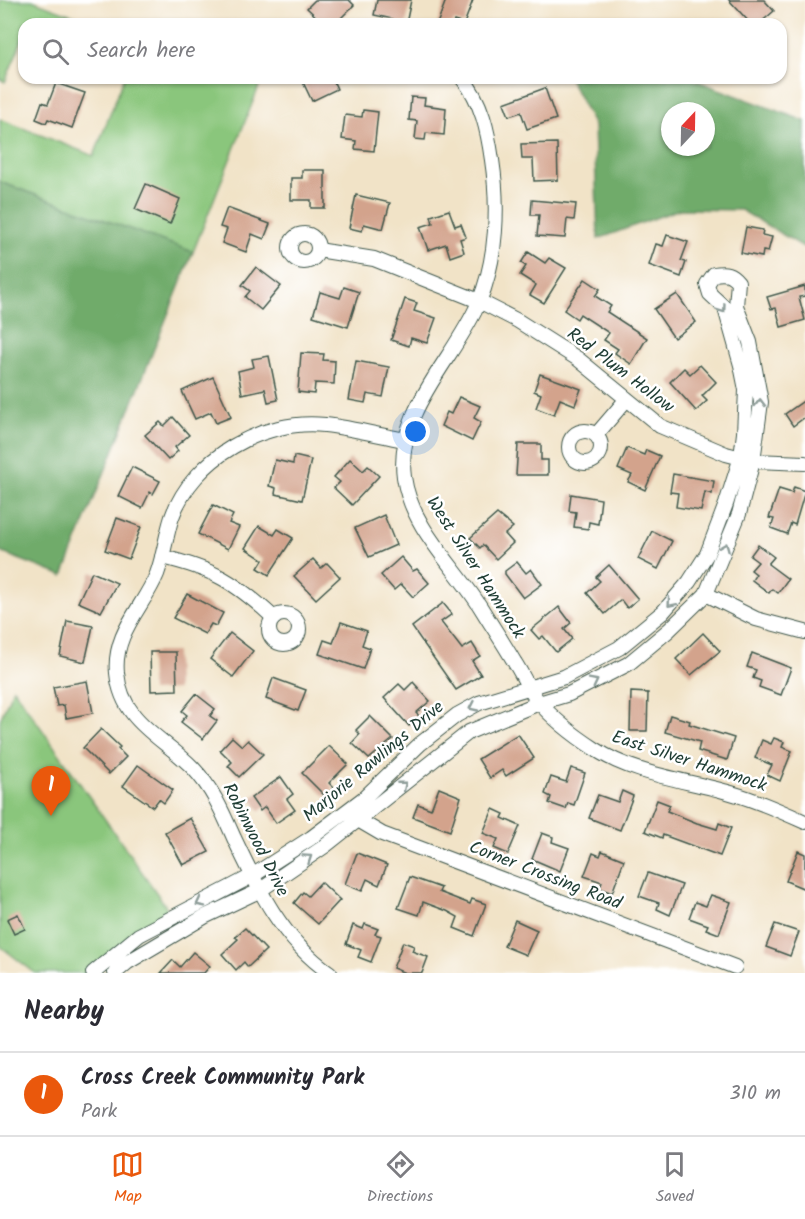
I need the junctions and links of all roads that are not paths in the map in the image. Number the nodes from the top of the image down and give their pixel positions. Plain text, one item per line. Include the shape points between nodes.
1 (465, 84) edge
2 (318, 250) dead end
3 (479, 302) junction
4 (626, 400) junction
5 (596, 435) dead end
6 (405, 440) junction
7 (747, 459) junction
8 (805, 463) edge
9 (162, 557) junction
10 (706, 594) junction
11 (274, 618) dead end
12 (805, 632) edge
13 (528, 688) junction
14 (539, 703) junction
15 (352, 816) junction
16 (805, 822) edge
17 (252, 876) junction
18 (260, 891) junction
19 (117, 951) junction
20 (132, 967) edge
21 (735, 967) dead end
22 (93, 973) edge
23 (115, 973) edge
24 (330, 973) edge

1 - 3 street, West Silver Hammock via 487,126 497,195 491,250
2 - 3 street, Red Plum Hollow via 374,259
3 - 4 street, Red Plum Hollow via 570,354
3 - 6 street, West Silver Hammock via 452,354 421,400
4 - 5 street
4 - 7 street, Red Plum Hollow via 660,426
6 - 9 street, Robinwood Drive via 323,424 288,426 257,435 228,450 192,481 172,516
6 - 13 street, West Silver Hammock via 404,476 421,525 474,596
7 -> 7 street, Marjorie Rawlings Drive via 761,402 758,373 736,306 738,282 724,272 710,279 708,290 725,308 741,365
7 - 8 street, Red Plum Hollow
10 -> 7 street, Marjorie Rawlings Drive via 739,514
7 -> 13 street, Marjorie Rawlings Drive via 707,554 663,612 619,648 564,676
9 - 11 street via 223,576
9 - 17 street, Robinwood Drive via 146,598 121,637 117,672 120,691 134,717 193,768 220,804
10 - 12 street via 756,619
14 -> 10 street, Marjorie Rawlings Drive via 568,694 628,664
13 - 14 street, West Silver Hammock
13 -> 15 street, Marjorie Rawlings Drive via 479,703 457,715
15 -> 14 street, Marjorie Rawlings Drive via 469,732
14 - 16 street, East Silver Hammock via 596,750 619,762 734,794
15 - 17 street, Marjorie Rawlings Drive
18 -> 15 street, Marjorie Rawlings Drive
15 - 21 street, Corner Crossing Road via 382,834
17 - 18 street, Robinwood Drive
17 -> 19 street, Marjorie Rawlings Drive via 139,934
18 - 20 street, Marjorie Rawlings Drive via 204,917
18 - 24 street, Robinwood Drive via 281,928 313,962
19 - 20 street
19 - 22 street, Marjorie Rawlings Drive
20 - 23 street, Marjorie Rawlings Drive

